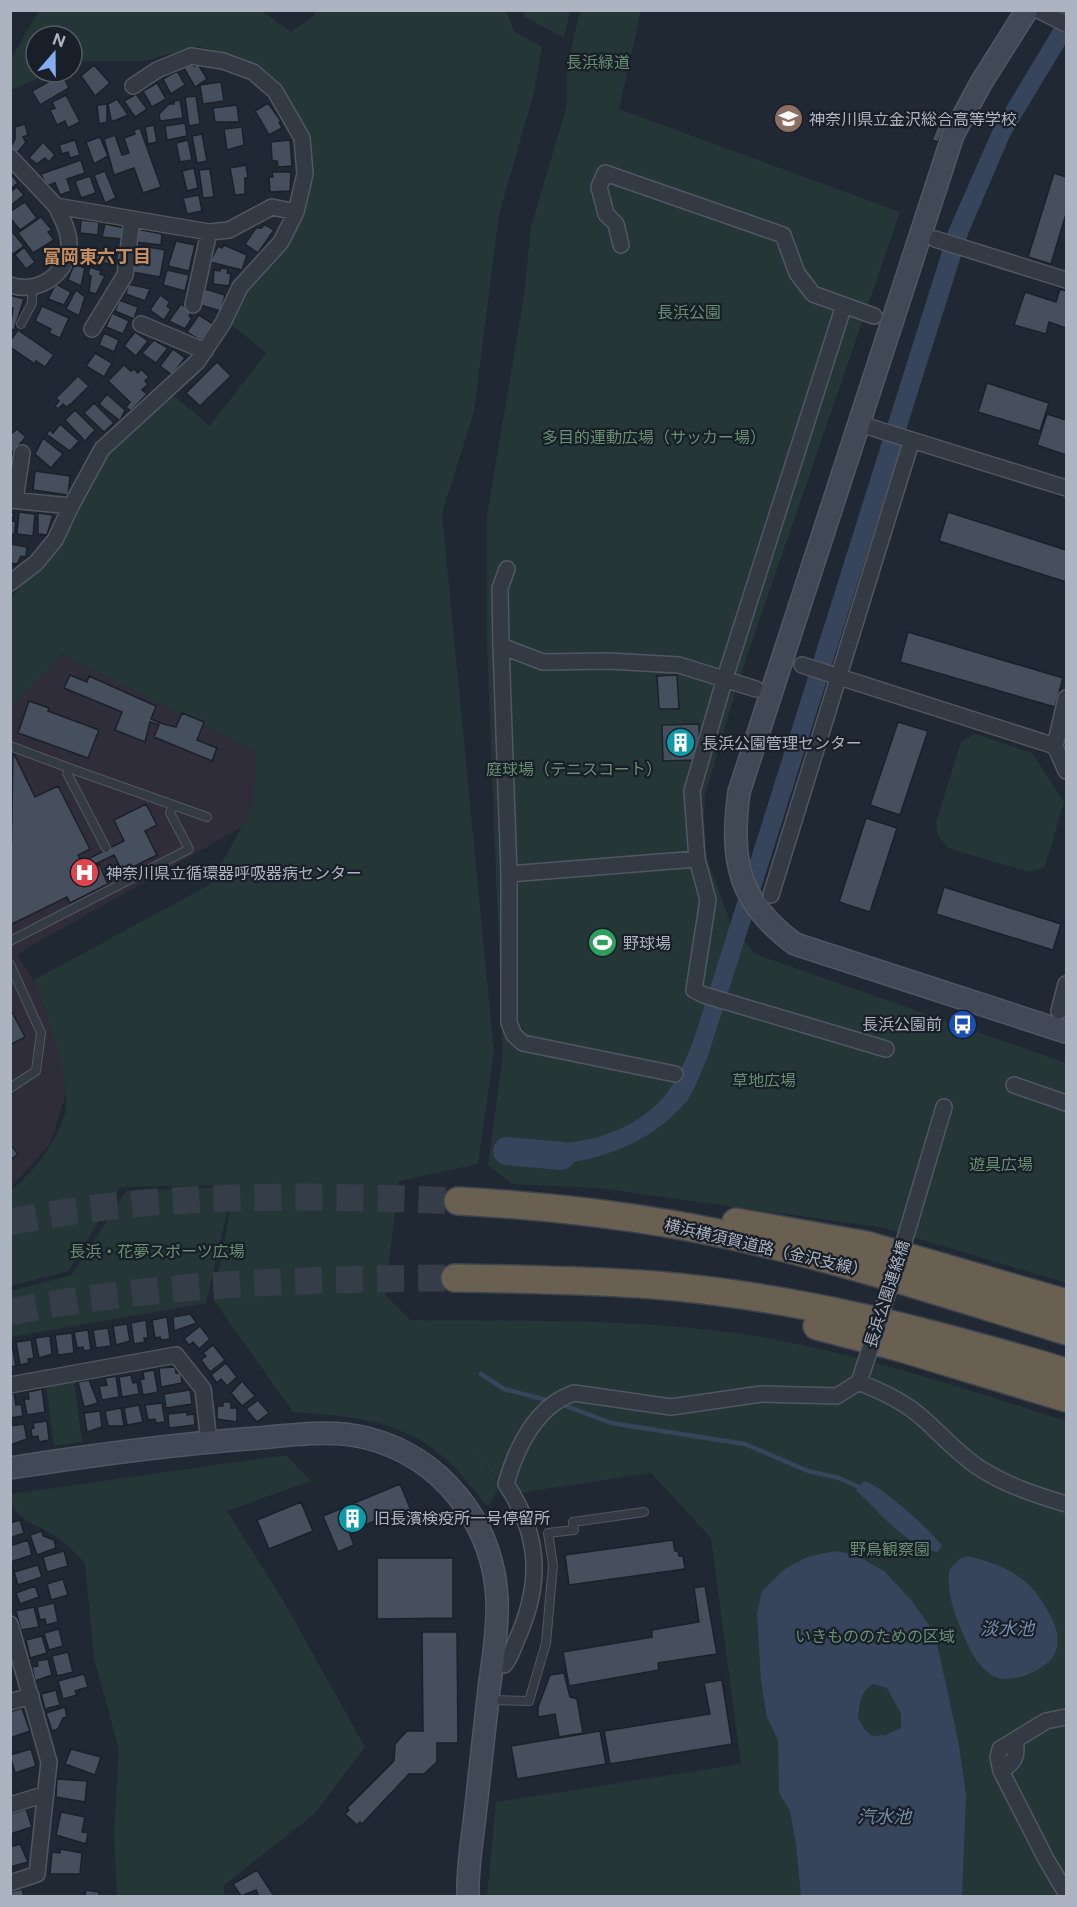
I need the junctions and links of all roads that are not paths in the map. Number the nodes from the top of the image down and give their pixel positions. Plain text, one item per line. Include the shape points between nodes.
1 (1027, 10) edge
2 (1038, 10) edge
3 (1060, 21) edge
4 (133, 86) dead end
5 (10, 157) edge
6 (56, 206) junction
7 (296, 212) junction
8 (132, 219) junction
9 (209, 232) junction
10 (935, 239) dead end
11 (621, 246) dead end
12 (1066, 280) edge
13 (10, 285) edge
14 (32, 288) junction
15 (193, 305) dead end
16 (844, 305) junction
17 (874, 315) dead end
18 (21, 324) dead end
19 (141, 324) dead end
20 (92, 328) dead end
21 (205, 351) junction
22 (860, 424) junction
23 (909, 443) junction
24 (22, 453) dead end
25 (1066, 488) edge
26 (13, 500) edge
27 (70, 506) junction
28 (507, 569) dead end
29 (10, 583) edge
30 (501, 646) junction
31 (802, 665) dead end
32 (835, 677) junction
33 (725, 678) junction
34 (756, 689) dead end
35 (1066, 698) edge
36 (10, 746) edge
37 (1055, 746) junction
38 (69, 768) junction
39 (1066, 771) edge
40 (173, 805) junction
41 (207, 817) dead end
42 (106, 848) dead end
43 (697, 859) junction
44 (509, 873) junction
45 (771, 895) dead end
46 (10, 941) edge
47 (10, 964) edge
48 (1066, 984) edge
49 (1059, 1011) dead end
50 (1066, 1032) edge
51 (886, 1049) dead end
52 (675, 1074) dead end
53 (1014, 1085) dead end
54 (10, 1088) edge
55 (1066, 1103) edge
56 (944, 1107) dead end
57 (458, 1201) tunnel mouth
58 (555, 1207) junction
59 (455, 1278) tunnel mouth
60 (549, 1280) junction
61 (1066, 1303) edge
62 (1066, 1331) edge
63 (1066, 1372) edge
64 (859, 1382) junction
65 (10, 1384) edge
66 (1066, 1398) edge
67 (209, 1442) junction
68 (10, 1468) edge
69 (1066, 1504) edge
70 (644, 1512) dead end
71 (10, 1624) edge
72 (504, 1665) dead end
73 (31, 1696) junction
74 (488, 1700) junction
75 (10, 1702) edge
76 (1066, 1717) edge
77 (46, 1794) junction
78 (10, 1805) edge
79 (10, 1883) edge
80 (1066, 1893) edge
81 (468, 1896) edge

1 - 22 street via 953,135
2 - 3 street
4 - 7 street via 157,70 191,56 223,61 253,72 275,91 302,138 305,174
5 - 6 street
6 - 8 street
6 - 14 street via 67,230 65,262 51,278
7 - 9 street via 272,207 229,230
7 - 21 street via 281,242 240,287
8 - 9 street
8 - 20 street via 125,275
9 - 15 street
10 - 12 street
11 - 16 street via 616,224 606,214 599,187 605,173 783,235 797,273 813,294
13 - 14 street
14 - 18 lane via 32,303
16 - 17 street
16 - 33 street
19 - 21 street
21 - 27 street via 102,449
22 - 23 street
22 - 50 street via 739,792 735,853 740,875 763,916 795,944
23 - 25 street
23 - 32 street
24 - 26 street
26 - 27 street
27 - 29 street via 55,540 36,563
28 - 30 street via 500,588
30 - 33 street via 543,662 679,665
30 - 44 street
31 - 32 street
32 - 37 street
32 - 45 street
33 - 34 street
33 - 43 street via 692,791
35 - 37 street
36 - 38 lane
37 - 39 street
38 - 40 lane
38 - 42 lane via 67,773
40 - 41 lane
40 - 46 lane via 170,813 189,849
43 - 44 street
43 - 51 street via 708,900 694,990
44 - 52 street via 509,1023 514,1035 523,1043
47 - 54 lane via 41,1033 36,1071
48 - 49 street
53 - 55 street
56 - 64 street, 長浜公園連絡橋, bridge
57 - 58 highway, 横浜横須賀道路（金沢支線）
58 - 61 highway via 719,1219 794,1230 897,1253
58 - 62 highway, 横浜横須賀道路（金沢支線） via 673,1225 783,1249
59 - 60 highway
60 - 63 highway via 656,1286 864,1317
60 - 66 highway via 693,1300 839,1331
64 - 69 street via 891,1395 979,1467 1014,1487
64 - 72 street via 837,1396 761,1394 671,1407 573,1393 561,1397 532,1427 514,1456 506,1484 524,1518 537,1569 530,1611
65 - 67 street via 176,1355 203,1389
67 - 68 street
67 - 74 street via 293,1435 364,1437 406,1452 434,1471 455,1491 473,1519 493,1570 496,1607
70 - 74 lane via 573,1522 574,1530 548,1533 553,1565 546,1643 529,1701
71 - 73 street
73 - 75 street
73 - 77 street via 49,1762
74 - 81 street
76 - 80 street via 1046,1721 1015,1740 1017,1757 1001,1771
77 - 78 street
77 - 79 street via 37,1874

